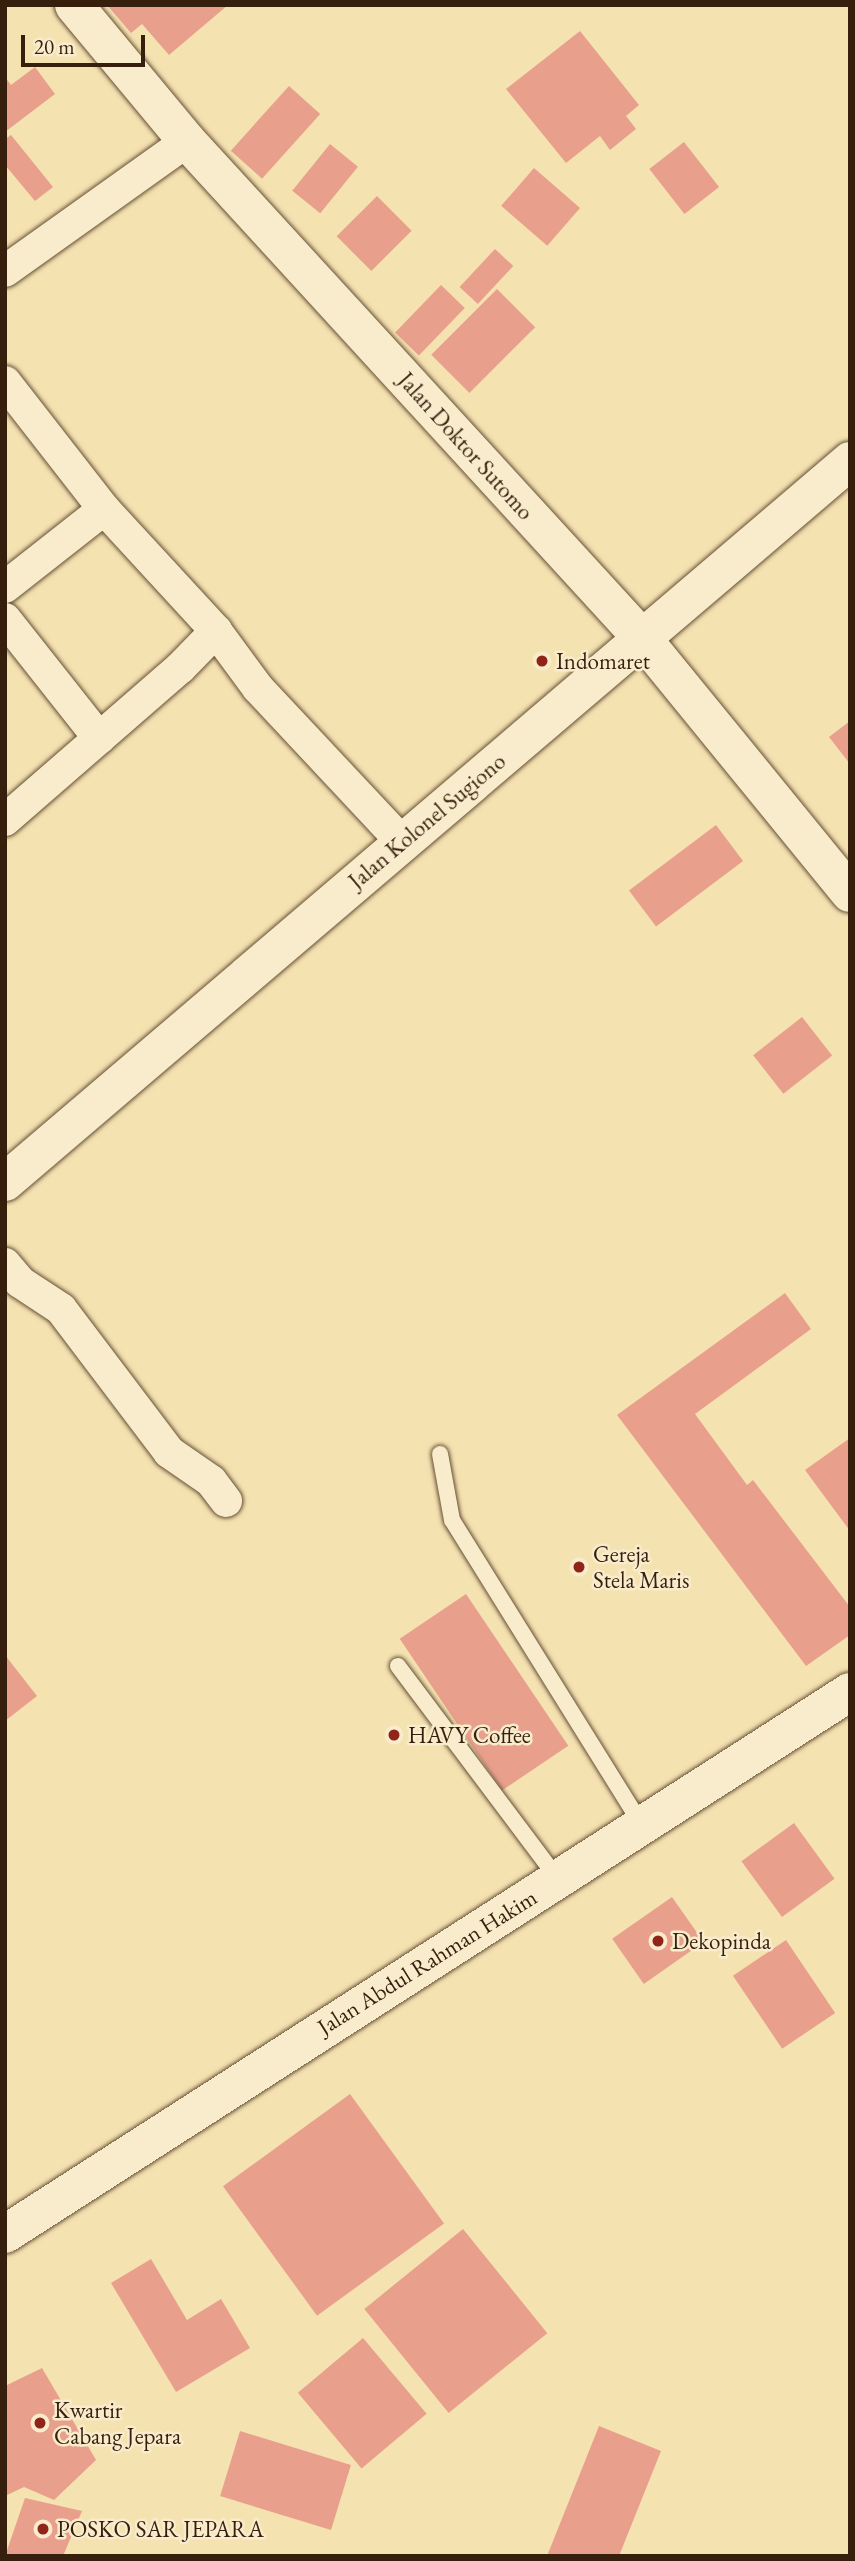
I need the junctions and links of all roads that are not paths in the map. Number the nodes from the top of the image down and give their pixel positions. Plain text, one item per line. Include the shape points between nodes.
1 (74, 5) edge
2 (187, 141) junction
3 (5, 271) edge
4 (5, 382) edge
5 (850, 460) edge
6 (104, 509) junction
7 (5, 587) edge
8 (5, 618) edge
9 (216, 631) junction
10 (642, 638) junction
11 (99, 737) junction
12 (5, 820) edge
13 (402, 842) junction
14 (850, 893) edge
15 (5, 1182) edge
16 (5, 1264) edge
17 (440, 1454) dead end
18 (226, 1501) dead end
19 (398, 1666) dead end
20 (850, 1692) edge
21 (641, 1825) junction
22 (558, 1879) junction
23 (5, 2234) edge

1 - 2 street, Jalan Doktor Sutomo
2 - 3 street
2 - 10 street, Jalan Doktor Sutomo
4 - 6 street
5 - 10 street, Jalan Kolonel Sugiono
6 - 7 street
6 - 9 street
8 - 11 street
9 - 11 street
9 - 13 street via 258,688
10 - 13 street, Jalan Kolonel Sugiono
10 - 14 street, Jalan Doktor Sutomo
11 - 12 street
13 - 15 street, Jalan Kolonel Sugiono
16 - 18 street via 20,1282 61,1309 169,1452 211,1481
17 - 21 lane via 452,1520
19 - 22 lane
20 - 21 street, Jalan Abdul Rahman Hakim
21 - 22 street, Jalan Abdul Rahman Hakim
22 - 23 street, Jalan Abdul Rahman Hakim

